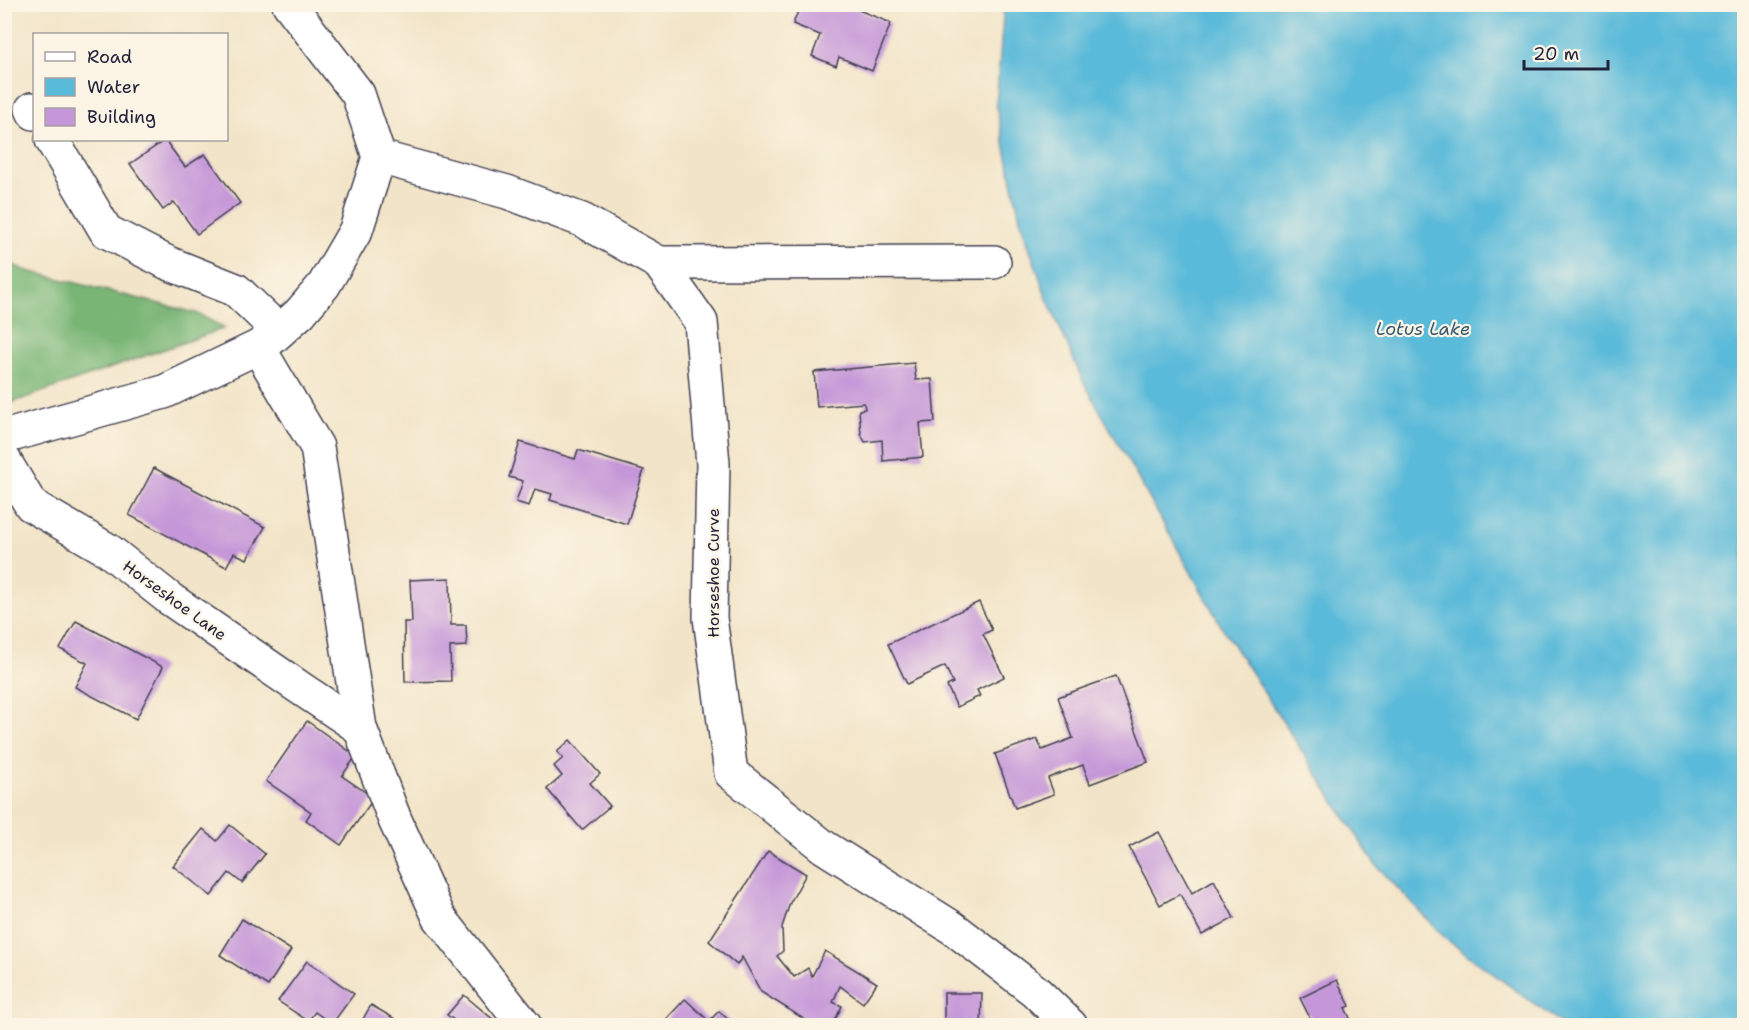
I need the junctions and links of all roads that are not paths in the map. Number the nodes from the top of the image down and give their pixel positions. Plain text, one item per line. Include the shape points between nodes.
1 (289, 4) edge
2 (53, 141) edge
3 (378, 157) junction
4 (994, 262) dead end
5 (659, 263) junction
6 (269, 339) junction
7 (4, 437) edge
8 (4, 459) edge
9 (360, 728) junction
10 (525, 1026) edge
11 (1071, 1026) edge

1 - 3 street via 358,94
2 - 6 street via 106,231 168,263 236,290
3 - 5 street, Horseshoe Curve via 507,192 582,219
3 - 6 street via 356,230 324,285 300,313
4 - 5 street
5 - 11 street, Horseshoe Curve via 701,322 713,464 710,618 730,773 824,847 953,928 1035,991
6 - 7 street via 164,392
6 - 9 street via 316,447
8 - 9 street, Horseshoe Lane via 31,505 108,550 171,599
9 - 10 street via 395,820 439,917

